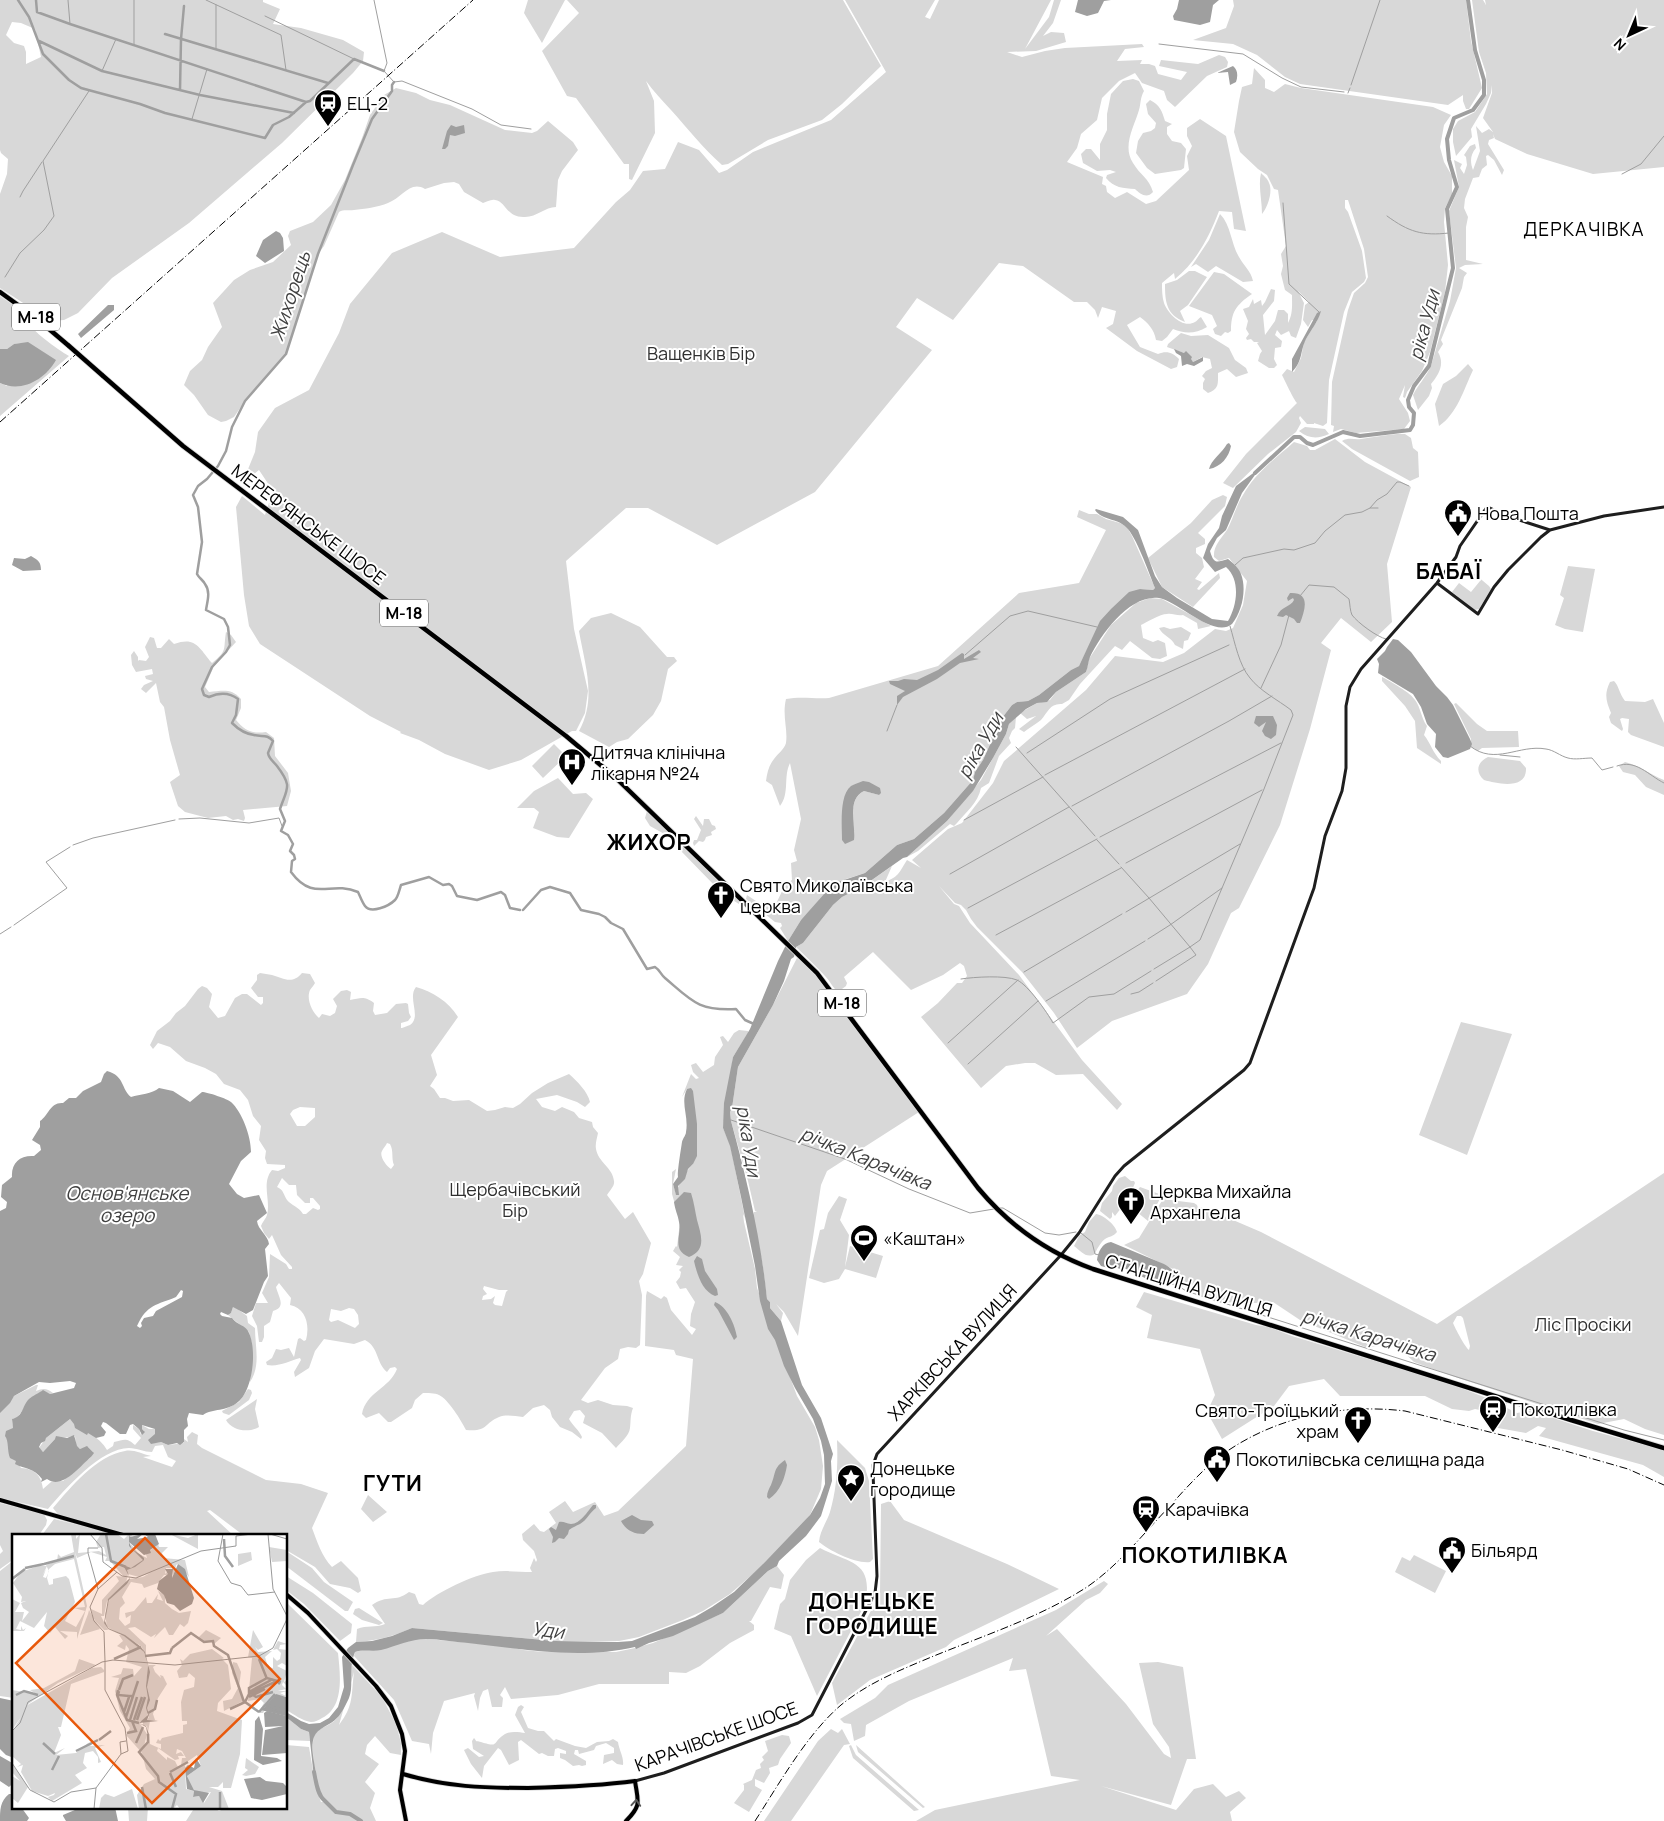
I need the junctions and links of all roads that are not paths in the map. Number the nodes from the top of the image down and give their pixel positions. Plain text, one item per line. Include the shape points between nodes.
1 (0, 292) edge
2 (1664, 507) edge
3 (1550, 530) junction
4 (1437, 584) junction
5 (1061, 1255) junction
6 (1664, 1448) edge
7 (873, 1472) joint
8 (0, 1500) edge
9 (119, 1534) edge
10 (288, 1596) edge
11 (403, 1774) junction
12 (635, 1781) junction
13 (406, 1821) edge
14 (626, 1821) edge

1 - 5 highway, МЕРЕФ'ЯНСЬКЕ ШОСЕ / М-18, bridge via 36,318 183,446 585,751 622,783 830,987 991,1203 1026,1233
2 - 3 street via 1604,516
3 - 4 street, ХАРКІВСЬКА ВУЛИЦЯ via 1487,507
3 - 4 street via 1508,570 1478,614
4 - 5 street, ХАРКІВСЬКА ВУЛИЦЯ via 1356,675 1348,691 1346,768 1342,791 1325,836 1314,888 1250,1063 1124,1166
5 - 6 highway, СТАНЦІЙНА ВУЛИЦЯ / М-18 via 1093,1269
5 - 7 street, ХАРКІВСЬКА ВУЛИЦЯ via 885,1444 875,1456
7 - 12 street, КАРАЧІВСЬКЕ ШОСЕ via 875,1593 812,1715 798,1723
8 - 9 main road
10 - 11 main road via 388,1700 397,1718 405,1751
11 - 12 main road, КАРАЧІВСЬКЕ ШОСЕ via 448,1785 484,1788 585,1787
11 - 13 main road via 400,1791
14 -> 12 main road via 638,1806

